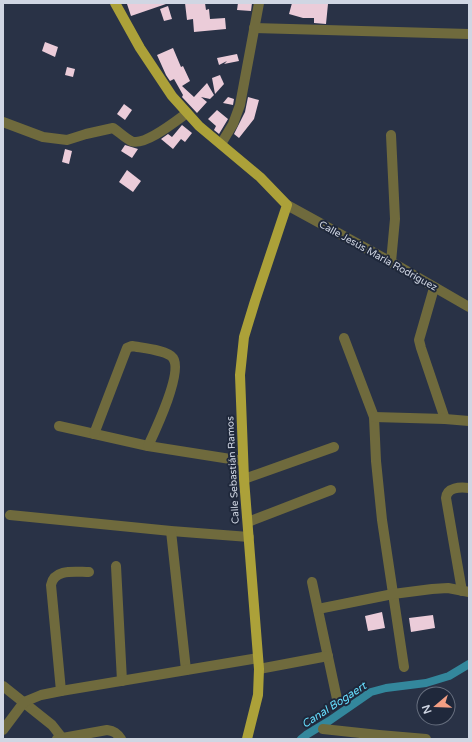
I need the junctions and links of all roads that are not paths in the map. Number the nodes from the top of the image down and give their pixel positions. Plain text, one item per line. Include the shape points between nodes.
1 (115, 3) edge
2 (259, 3) edge
3 (254, 28) junction
4 (469, 34) edge
5 (187, 113) junction
6 (3, 122) edge
7 (392, 135) dead end
8 (221, 144) junction
9 (287, 205) junction
10 (391, 262) junction
11 (434, 288) junction
12 (469, 307) edge
13 (344, 338) dead end
14 (374, 417) junction
15 (445, 419) junction
16 (469, 421) edge
17 (59, 426) dead end
18 (94, 434) junction
19 (148, 446) junction
20 (334, 447) dead end
21 (243, 461) junction
22 (244, 479) junction
23 (469, 488) edge
24 (331, 490) dead end
25 (10, 515) dead end
26 (248, 522) junction
27 (171, 531) junction
28 (249, 537) junction
29 (116, 566) dead end
30 (89, 572) dead end
31 (312, 582) dead end
32 (466, 591) edge
33 (393, 594) junction
34 (318, 609) junction
35 (328, 656) junction
36 (258, 664) junction
37 (404, 667) dead end
38 (186, 670) junction
39 (122, 682) junction
40 (3, 686) edge
41 (60, 691) junction
42 (337, 699) dead end
43 (24, 702) junction
44 (323, 729) dead end
45 (3, 730) edge
46 (61, 738) edge
47 (396, 738) edge
48 (121, 739) edge
49 (247, 739) edge
50 (426, 739) edge

1 - 5 main road via 162,82
2 - 3 street
3 - 4 street
3 - 8 street via 240,105 233,124
5 - 6 street via 162,131 133,142 113,128 61,140 43,137
5 - 8 main road
7 - 10 street via 395,219
8 - 9 main road via 260,177
9 - 10 street, Calle Jesús María Rodríguez
9 - 21 main road, Calle Sebastián Ramos via 244,337 240,375
10 - 11 street, Calle Jesús María Rodríguez
11 - 12 street, Calle Jesús María Rodríguez
11 - 15 street via 419,340
13 - 14 street
14 - 15 street
14 - 33 street via 382,520
15 - 16 street
17 - 18 street
18 - 19 street
18 - 19 street via 127,348 132,346 165,352 173,358 176,366 169,396
19 - 21 street
20 - 22 street
21 - 22 main road, Calle Sebastián Ramos
22 - 26 main road, Calle Sebastián Ramos
23 - 32 street via 461,487 446,495
24 - 26 street
25 - 27 street
26 - 28 main road, Calle Sebastián Ramos
27 - 28 street
27 - 38 street
28 - 36 main road, Calle Sebastián Ramos
29 - 39 street
30 - 41 street via 62,573 54,577 51,585
31 - 34 street
32 - 33 street via 441,588
33 - 34 street
33 - 37 street
34 - 35 street
35 - 36 street
35 - 42 street
36 - 38 street
36 - 49 main road, Calle Sebastián Ramos via 258,695
38 - 39 street
39 - 41 street
40 - 43 street
41 - 43 street
43 - 45 street
43 - 46 street via 52,725
44 - 47 street
46 - 48 street via 107,730 118,734
47 - 50 street

